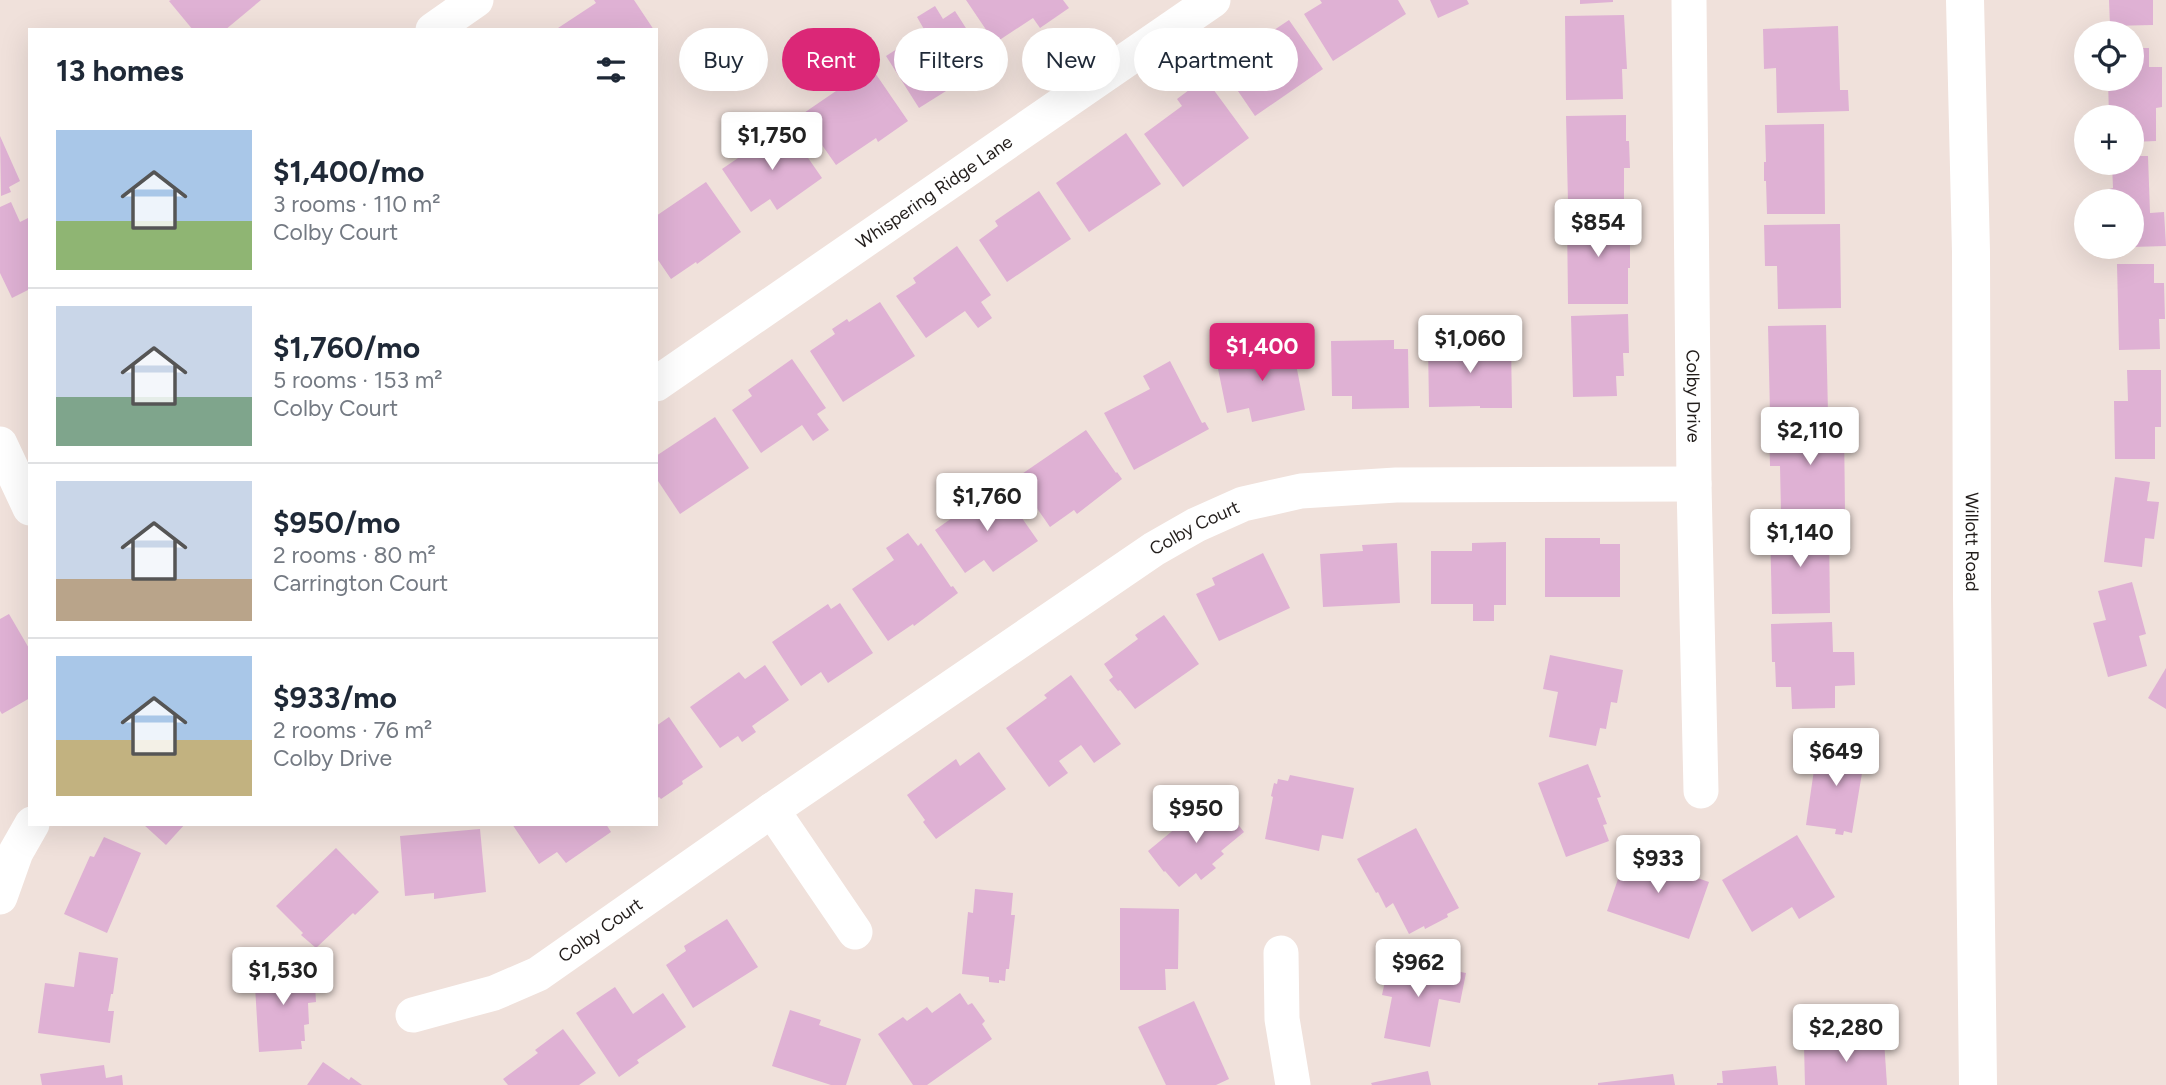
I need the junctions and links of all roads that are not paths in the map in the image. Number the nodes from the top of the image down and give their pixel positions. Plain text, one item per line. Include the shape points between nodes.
1 (476, 0) edge
2 (1213, 0) edge
3 (1689, 0) edge
4 (1965, 0) edge
5 (436, 28) edge
6 (658, 383) edge
7 (0, 443) edge
8 (1695, 484) junction
9 (28, 504) edge
10 (1701, 791) dead end
11 (772, 810) junction
12 (31, 826) edge
13 (0, 897) edge
14 (855, 932) dead end
15 (1281, 953) dead end
16 (413, 1015) dead end
17 (1293, 1085) edge
18 (1978, 1085) edge

1 - 5 street
2 - 6 street, Whispering Ridge Lane
3 - 8 street, Colby Drive
4 - 18 main road, Willott Road
7 - 9 street
8 - 10 street, Colby Drive
8 - 11 street, Colby Court via 1396,485 1301,491 1243,504 1153,549
11 - 14 street
11 - 16 street, Colby Court via 538,974 494,993
12 - 13 street
15 - 17 street via 1282,1019

